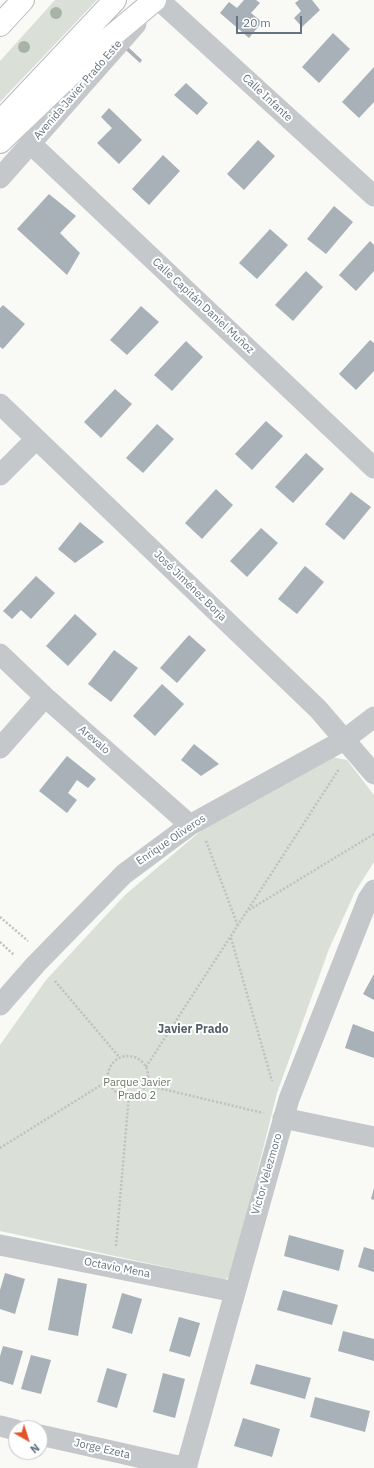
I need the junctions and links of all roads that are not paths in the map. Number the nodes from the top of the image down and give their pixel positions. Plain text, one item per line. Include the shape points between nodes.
1 (23, 0) edge
2 (115, 0) edge
3 (155, 0) edge
4 (159, 0) edge
5 (0, 24) edge
6 (0, 122) edge
7 (0, 142) edge
8 (31, 144) junction
9 (0, 178) edge
10 (374, 196) edge
11 (0, 404) edge
12 (36, 439) junction
13 (374, 468) edge
14 (0, 475) edge
15 (0, 654) edge
16 (45, 697) junction
17 (374, 717) edge
18 (348, 745) junction
19 (0, 748) edge
20 (374, 774) edge
21 (190, 825) junction
22 (374, 890) edge
23 (0, 1005) edge
24 (286, 1109) junction
25 (374, 1137) edge
26 (0, 1245) edge
27 (235, 1292) junction
28 (48, 1437) edge
29 (186, 1468) edge

1 - 5 highway
2 - 6 highway
3 - 7 highway via 101,45
3 - 8 street, Avenida Javier Prado Este
4 - 10 street, Calle Infante
8 - 9 street, Avenida Javier Prado Este
8 - 13 street, Calle Capitán Daniel Muñoz
11 - 12 street, José Jiménez Borja
12 - 14 street
12 - 18 street, José Jiménez Borja via 318,709
15 - 16 street, Arevalo
16 - 19 street
16 - 21 street, Arevalo
17 - 18 street, Enrique Oliveros
18 - 20 street, José Jiménez Borja
18 - 21 street, Enrique Oliveros
21 - 23 street, Enrique Oliveros via 124,874 36,964
22 - 24 street, Víctor Velezmoro via 368,899
24 - 25 street
24 - 27 street, Víctor Velezmoro
26 - 27 street, Octavio Mena
27 - 29 street, Víctor Velezmoro
28 - 29 street, Jorge Ezeta

